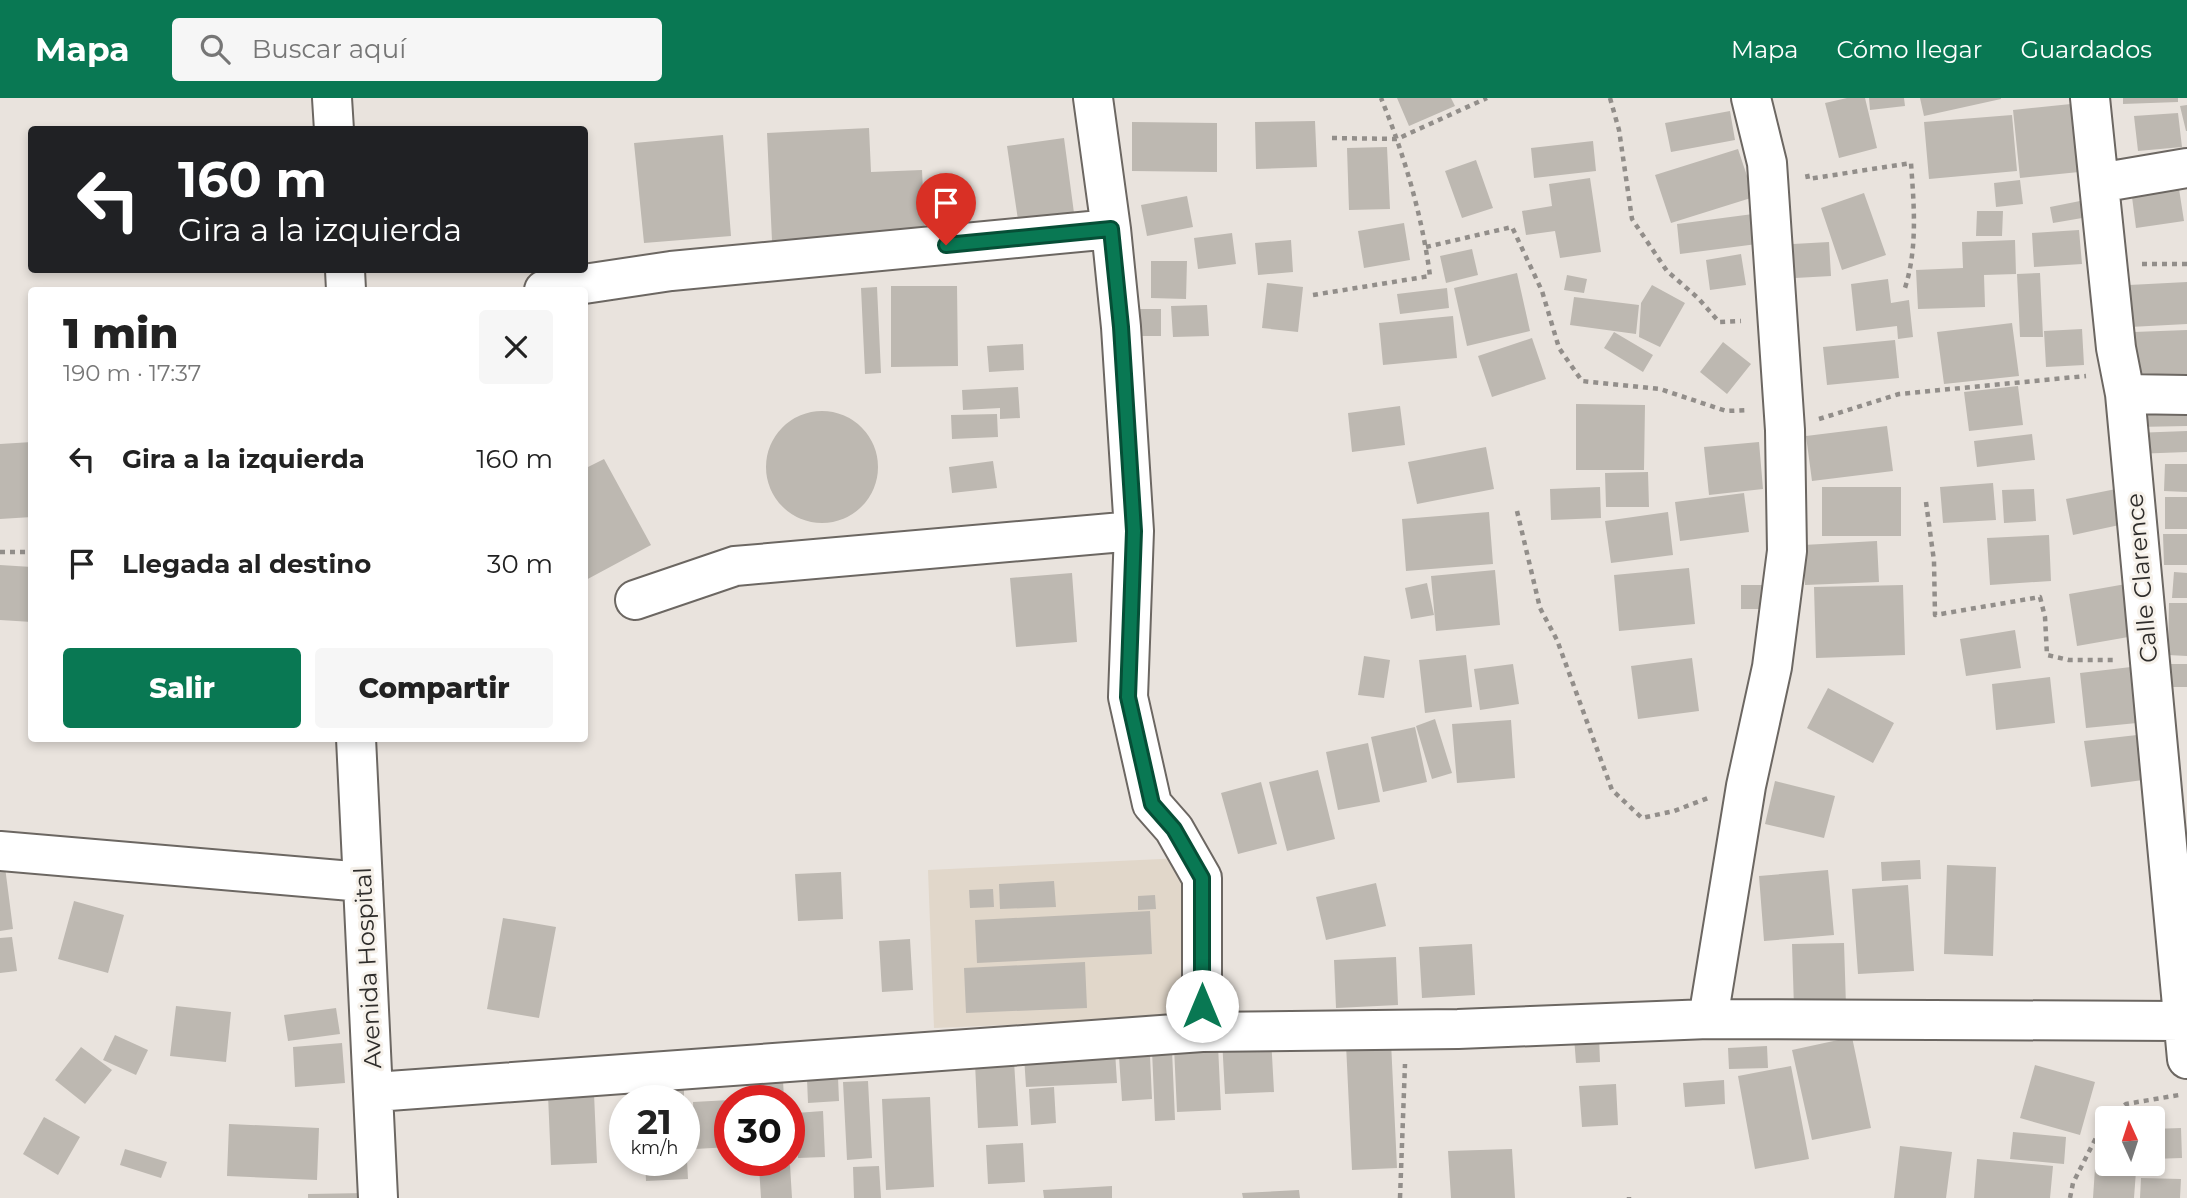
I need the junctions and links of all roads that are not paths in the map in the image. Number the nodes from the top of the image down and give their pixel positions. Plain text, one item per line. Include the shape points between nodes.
1 (332, 98) edge
2 (1093, 98) edge
3 (1751, 98) edge
4 (2090, 98) edge
5 (334, 126) edge
6 (2187, 168) edge
7 (2099, 183) junction
8 (1111, 229) junction
9 (564, 287) edge
10 (2124, 394) junction
11 (2187, 395) edge
12 (1134, 531) junction
13 (635, 600) dead end
14 (356, 742) edge
15 (0, 851) edge
16 (363, 882) junction
17 (1708, 1019) junction
18 (2182, 1021) junction
19 (1202, 1032) junction
20 (2187, 1059) edge
21 (375, 1092) junction
22 (378, 1198) edge

1 - 5 street
2 - 8 street
3 - 17 street via 1767,163 1784,419 1787,551 1772,667 1746,786
4 - 7 street, Calle Clarence
6 - 7 street
7 - 10 street, Calle Clarence
8 - 9 street via 671,271
8 - 12 street
10 - 11 street
10 - 18 street, Calle Clarence
12 - 13 street via 734,566
12 - 19 street via 1128,697 1152,804 1174,829 1202,878
14 - 16 street, Avenida Hospital
15 - 16 street
16 - 21 street, Avenida Hospital
17 - 18 street
17 - 19 street via 1458,1029
18 - 20 street, Calle Clarence
19 - 21 street
21 - 22 street, Avenida Hospital

